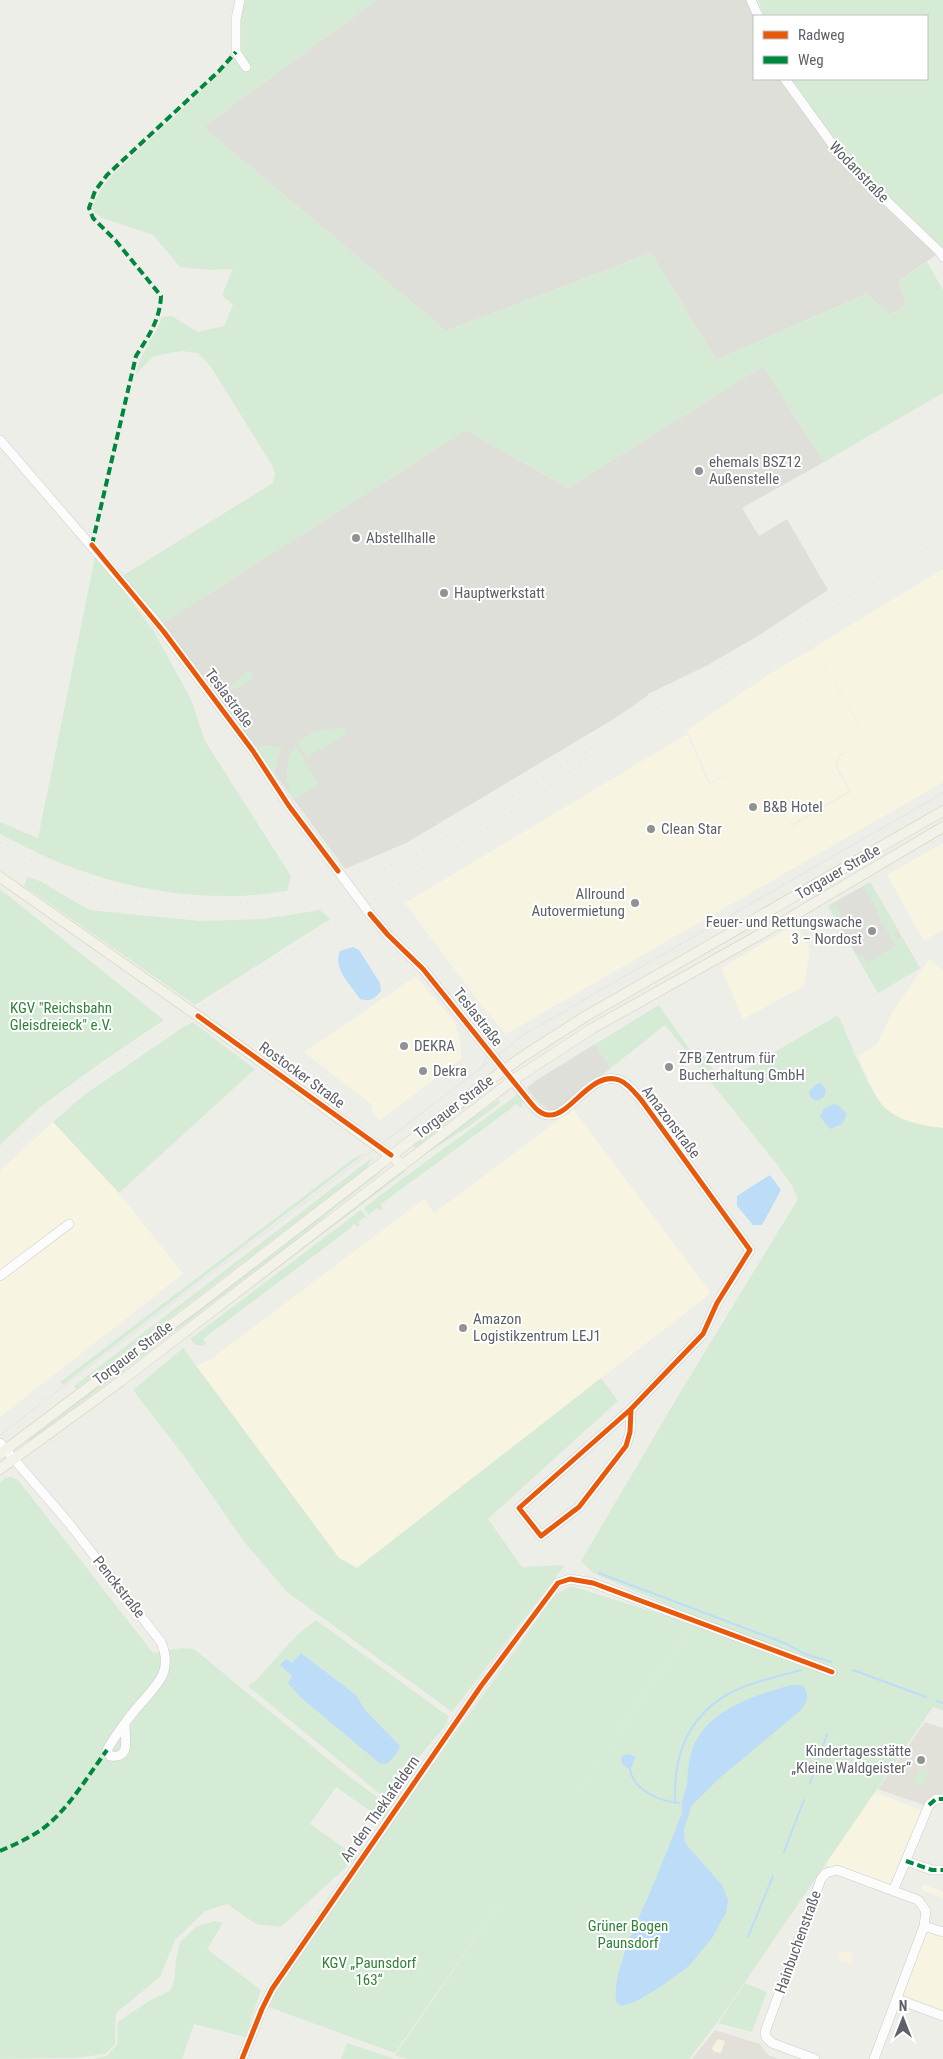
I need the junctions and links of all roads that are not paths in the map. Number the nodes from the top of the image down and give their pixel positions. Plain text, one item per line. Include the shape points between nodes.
1 (240, 0) edge
2 (751, 0) edge
3 (758, 15) edge
4 (246, 67) dead end
5 (786, 80) edge
6 (943, 257) edge
7 (0, 440) edge
8 (943, 811) edge
9 (943, 827) edge
10 (0, 877) edge
11 (504, 1070) junction
12 (513, 1080) junction
13 (391, 1155) junction
14 (403, 1165) junction
15 (68, 1224) dead end
16 (0, 1276) edge
17 (631, 1409) junction
18 (2, 1449) edge
19 (13, 1459) junction
20 (0, 1469) edge
21 (832, 1672) dead end
22 (125, 1726) dead end
23 (943, 1799) edge
24 (906, 1861) junction
25 (943, 1870) edge
26 (893, 1891) junction
27 (924, 1926) junction
28 (943, 1932) edge
29 (897, 1999) junction
30 (943, 2016) edge
31 (242, 2059) edge
32 (815, 2059) edge
33 (874, 2059) edge

1 - 4 street via 236,19 236,52
2 - 3 street
5 - 6 street, Wodanstraße via 843,159
7 - 11 street, Teslastraße, bridge via 164,632 370,914 423,969
8 - 11 main road, Torgauer Straße via 586,1016
9 - 12 main road, Torgauer Straße via 594,1028
10 - 13 main road, Rostocker Straße, bridge
11 - 12 street, Amazonstraße
11 - 13 main road, Torgauer Straße
12 - 14 main road, Torgauer Straße
12 - 17 street, Amazonstraße via 530,1102 547,1115 558,1114 597,1083 608,1078 620,1080 636,1094 750,1250 717,1303 703,1334
13 - 14 main road, Rostocker Straße
13 - 18 main road, Torgauer Straße via 212,1294
14 - 19 main road, Torgauer Straße via 121,1381
15 - 16 street
17 - 17 street via 626,1446 578,1507 541,1536 520,1508
18 - 19 street, Penckstraße
19 - 20 main road, Torgauer Straße
19 - 22 street, Penckstraße via 74,1529 156,1634 165,1651 165,1669 159,1683
21 - 31 street, An den Theklafeldern via 593,1583 570,1579 558,1584 480,1686 272,1989
23 - 24 street via 936,1799 930,1804
24 - 25 street via 932,1870
24 - 26 street
26 - 27 street, Hainbuchenstraße via 918,1900 926,1911
26 - 32 street, Hainbuchenstraße via 837,1870 826,1873 821,1879 765,2032 772,2043
27 - 28 street
27 - 29 street
29 - 30 street
29 - 33 street

